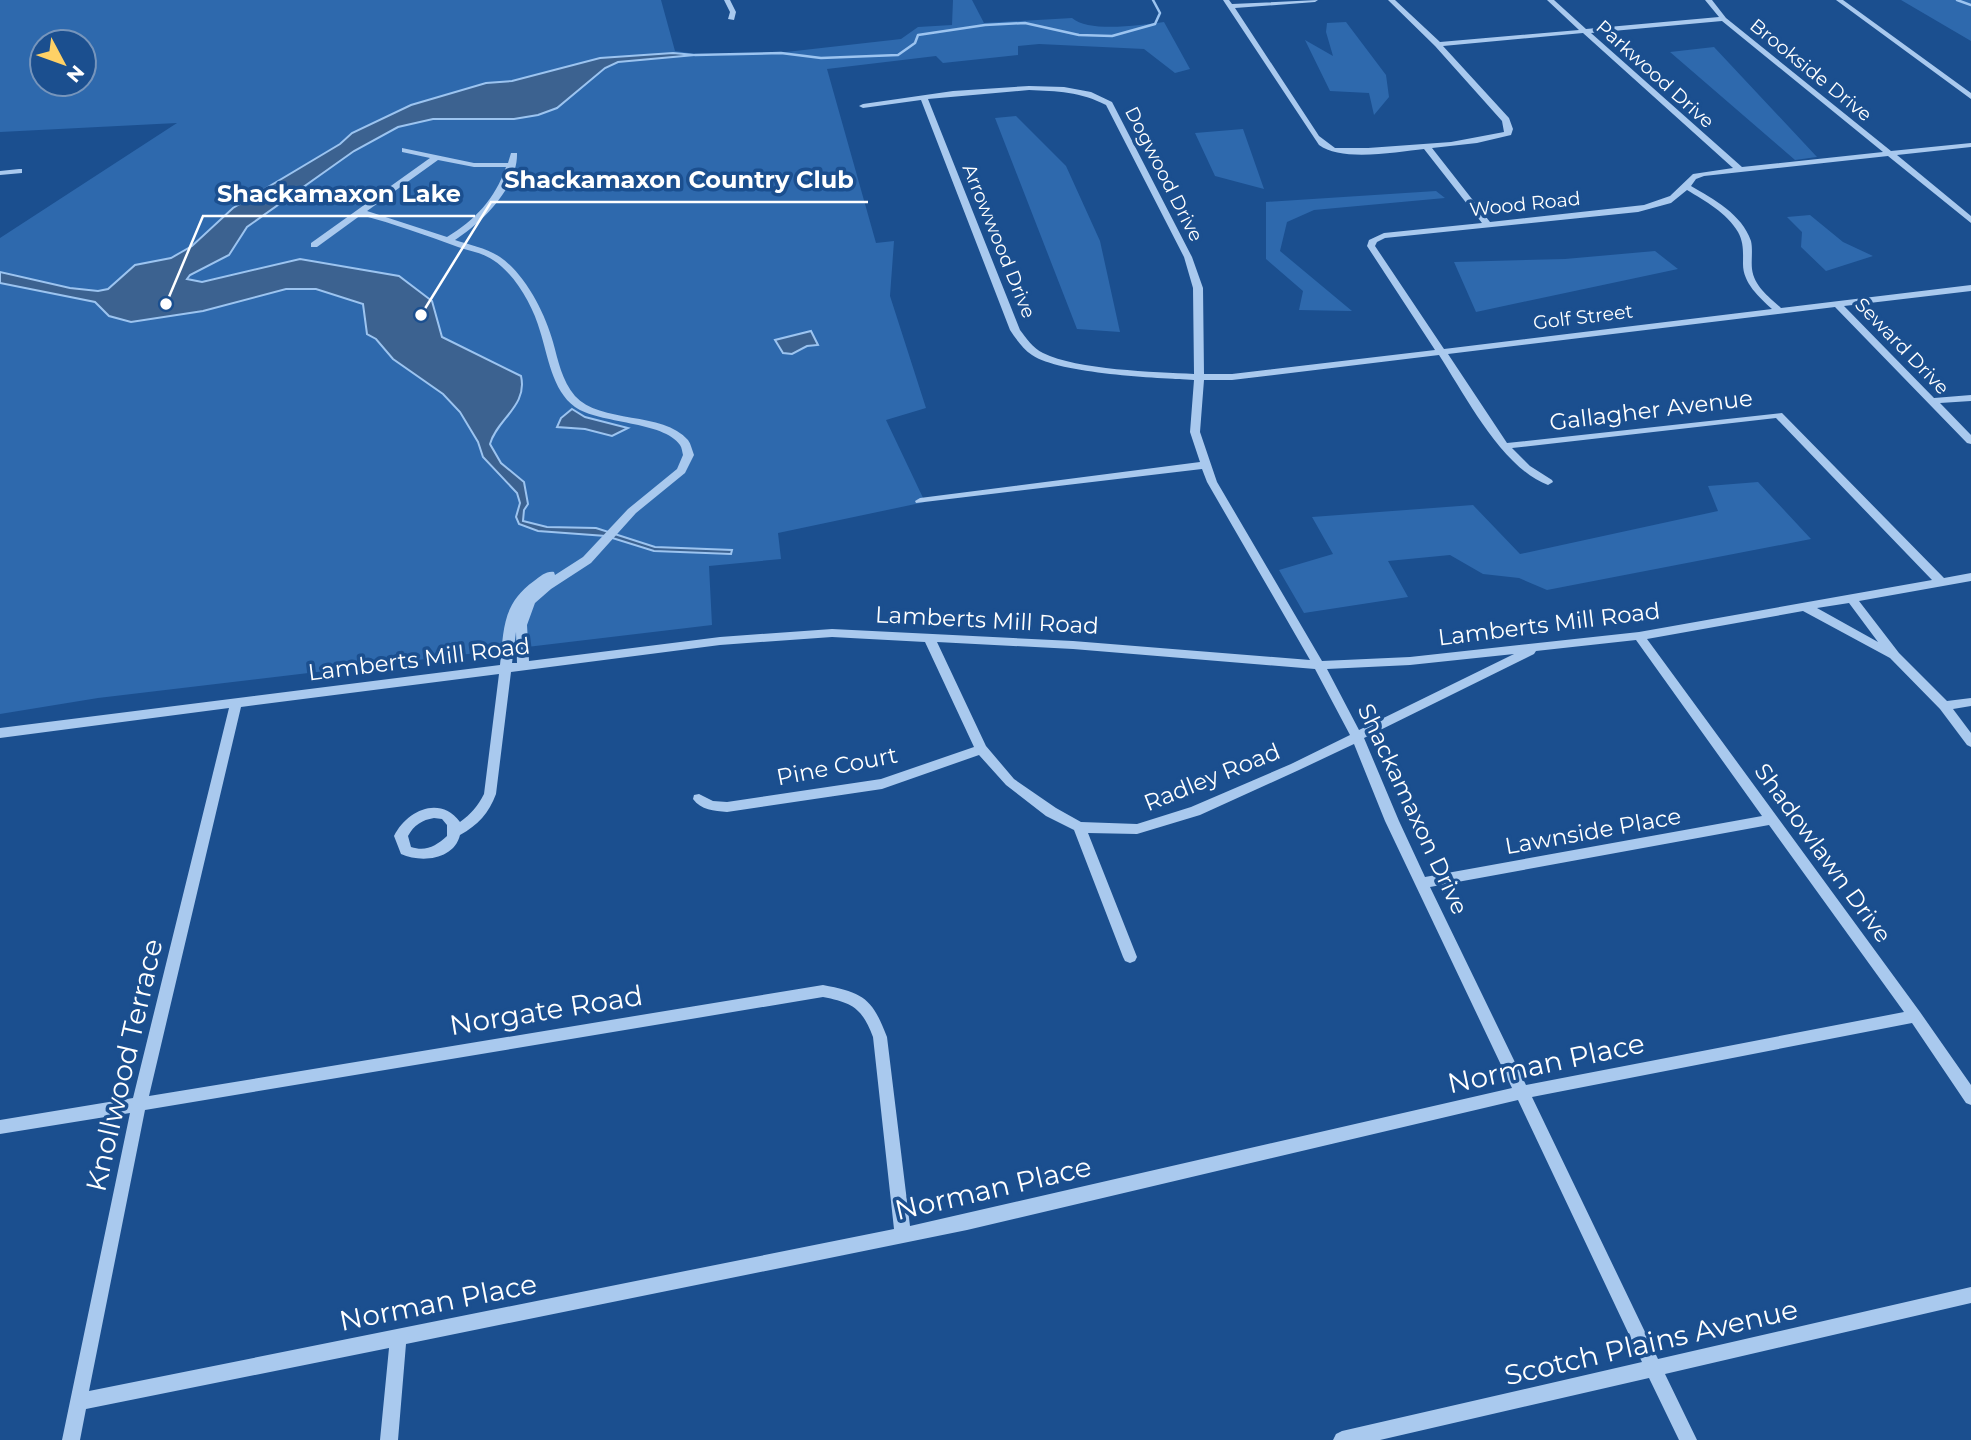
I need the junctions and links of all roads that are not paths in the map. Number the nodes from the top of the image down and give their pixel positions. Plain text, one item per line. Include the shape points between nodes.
1 (727, 0) edge
2 (1315, 0) edge
3 (1391, 0) edge
4 (1550, 0) edge
5 (1708, 0) edge
6 (1839, 0) edge
7 (1229, 3) edge
8 (732, 19) dead end
9 (1724, 19) junction
10 (1582, 30) junction
11 (1438, 44) junction
12 (1971, 97) edge
13 (925, 99) junction
14 (863, 106) dead end
15 (1971, 145) edge
16 (1426, 146) junction
17 (405, 150) dead end
18 (1889, 153) junction
19 (514, 155) dead end
20 (437, 157) junction
21 (512, 165) junction
22 (1740, 170) junction
23 (19, 171) dead end
24 (0, 173) edge
25 (1685, 186) junction
26 (360, 212) junction
27 (1971, 220) edge
28 (1488, 225) junction
29 (448, 240) junction
30 (314, 245) dead end
31 (1971, 288) edge
32 (1837, 304) junction
33 (1779, 311) junction
34 (1440, 352) junction
35 (1199, 379) junction
36 (1971, 398) edge
37 (1931, 401) junction
38 (1971, 441) edge
39 (1504, 446) junction
40 (1205, 465) junction
41 (1548, 482) dead end
42 (920, 501) dead end
43 (596, 553) junction
44 (1971, 577) edge
45 (1941, 582) junction
46 (1852, 599) junction
47 (1807, 608) junction
48 (1639, 636) junction
49 (929, 638) junction
50 (1540, 647) junction
51 (1895, 656) junction
52 (1319, 666) junction
53 (523, 667) junction
54 (507, 668) junction
55 (1971, 702) edge
56 (236, 703) junction
57 (1944, 706) junction
58 (0, 733) edge
59 (1357, 737) junction
60 (1971, 742) edge
61 (981, 749) junction
62 (699, 799) dead end
63 (1773, 819) junction
64 (1079, 827) junction
65 (455, 831) dead end
66 (1422, 883) junction
67 (1130, 957) dead end
68 (1915, 1016) junction
69 (1522, 1093) junction
70 (1971, 1098) edge
71 (139, 1104) junction
72 (0, 1128) edge
73 (903, 1236) junction
74 (1971, 1295) edge
75 (398, 1336) junction
76 (1654, 1368) junction
77 (80, 1402) junction
78 (71, 1440) edge
79 (389, 1440) edge
80 (1342, 1440) edge
81 (1688, 1440) edge

1 - 8 street
2 - 7 street
3 - 11 street
4 - 10 street, Parkwood Drive
5 - 9 street
6 - 12 street
7 - 16 street via 1327,147 1356,151
9 - 10 street, Brookside Drive
9 - 18 street, Brookside Drive
10 - 11 street, Brookside Drive
10 - 22 street, Parkwood Drive
11 - 16 street via 1509,129 1496,138
13 - 14 street, Dogwood Drive
13 - 35 street, Arrowwood Drive via 1022,340 1038,355 1054,360
13 - 35 street, Dogwood Drive via 1052,87 1105,100 1194,272
15 - 18 street, Wood Road
16 - 28 street
17 - 20 street
18 - 22 street, Wood Road
18 - 27 street, Brookside Drive
19 - 21 street
20 - 21 street via 474,165
20 - 26 street
21 - 29 street via 491,208
22 - 25 street, Wood Road via 1697,175
23 - 24 street
25 - 28 street, Wood Road via 1660,204 1639,209
25 - 33 street via 1740,228 1748,247 1749,276
26 - 29 street
26 - 30 street
28 - 34 street, Wood Road via 1384,236 1371,243
29 - 43 street via 503,264 541,320 557,373 575,402 592,412 673,433 685,444 689,457 681,471 632,511
31 - 32 street, Golf Street
32 - 33 street, Golf Street
32 - 37 street, Seward Drive
33 - 34 street, Golf Street
34 - 35 street, Golf Street
34 - 39 street, Wood Road
35 - 40 street, Dogwood Drive via 1195,432
36 - 37 street
37 - 38 street, Seward Drive
39 - 41 street, Wood Road
39 - 45 street, Gallagher Avenue via 1778,415
40 - 42 street
40 - 52 street, Shackamaxon Drive
43 - 53 street via 530,601 521,625
43 - 54 street via 548,576 517,601 509,621
44 - 45 street, Lamberts Mill Road
45 - 46 street, Lamberts Mill Road
46 - 47 street, Lamberts Mill Road
46 - 51 street
47 - 48 street, Lamberts Mill Road
47 - 51 street
48 - 50 street, Lamberts Mill Road
48 - 63 street, Shadowlawn Drive
49 - 52 street, Lamberts Mill Road
49 - 53 street, Lamberts Mill Road via 832,633 720,641
49 - 61 street, Radley Road
50 - 52 street, Lamberts Mill Road
50 - 59 street, Radley Road
51 - 57 street
52 - 59 street, Shackamaxon Drive
53 - 54 street, Lamberts Mill Road
54 - 56 street, Lamberts Mill Road
54 - 65 street via 485,808
55 - 57 street
56 - 58 street, Lamberts Mill Road
56 - 71 street, Knollwood Terrace
57 - 60 street
59 - 64 street, Radley Road via 1195,811 1137,828
59 - 66 street, Shackamaxon Drive
61 - 62 street, Pine Court via 882,784 727,807
61 - 64 street, Radley Road via 1010,782 1051,813
63 - 66 street, Lawnside Place
63 - 68 street, Shadowlawn Drive
64 - 67 street
66 - 69 street, Shackamaxon Drive
68 - 69 street, Norman Place
68 - 70 street, Shadowlawn Drive
69 - 73 street, Norman Place
69 - 76 street, Shackamaxon Drive
71 - 72 street, Norgate Road
71 - 73 street, Norgate Road via 823,991 855,997 871,1011 880,1037
71 - 77 street, Knollwood Terrace
73 - 75 street, Norman Place
74 - 76 street, Scotch Plains Avenue
75 - 77 street, Norman Place
75 - 79 street
76 - 80 street, Scotch Plains Avenue
76 - 81 street, Shackamaxon Drive
77 - 78 street, Knollwood Terrace

